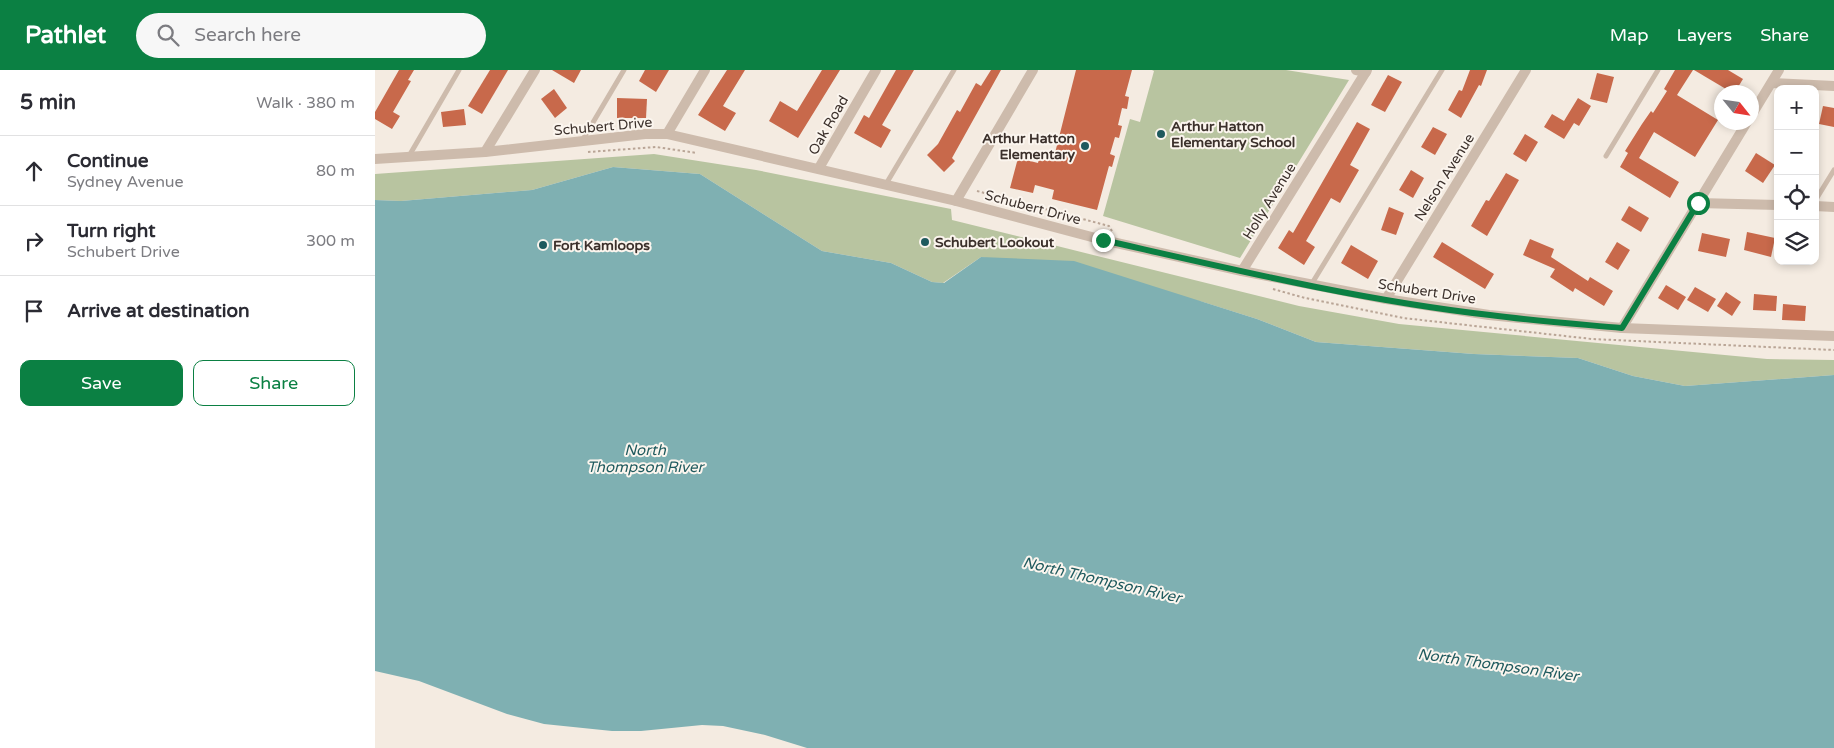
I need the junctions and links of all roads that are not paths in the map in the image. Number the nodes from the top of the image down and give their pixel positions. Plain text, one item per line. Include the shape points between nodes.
1 (459, 70) edge
2 (535, 70) edge
3 (624, 70) edge
4 (705, 70) edge
5 (876, 70) edge
6 (954, 70) edge
7 (1033, 70) edge
8 (1442, 70) edge
9 (1526, 70) edge
10 (1658, 70) edge
11 (1779, 70) edge
12 (1363, 71) edge
13 (1772, 82) junction
14 (1834, 86) edge
15 (1759, 103) edge
16 (1742, 130) edge
17 (667, 134) junction
18 (582, 141) junction
19 (485, 152) junction
20 (408, 156) junction
21 (1606, 156) dead end
22 (375, 159) edge
23 (819, 168) junction
24 (1834, 170) edge
25 (886, 184) junction
26 (1819, 194) edge
27 (956, 201) junction
28 (1698, 203) junction
29 (1774, 205) edge
30 (1819, 206) edge
31 (1834, 207) edge
32 (1242, 271) junction
33 (1311, 285) junction
34 (1386, 299) junction
35 (1622, 328) junction
36 (1834, 336) edge

1 - 20 lane
2 - 19 street
3 - 18 lane
4 - 17 street
5 - 23 street, Oak Road
6 - 25 lane
7 - 27 street
8 - 33 lane
9 - 34 street, Nelson Avenue
10 - 21 lane
11 - 13 street
12 - 32 street, Holly Avenue
13 - 14 street
13 - 15 street
16 - 28 street
17 - 18 street, Schubert Drive
17 - 23 street, Schubert Drive
18 - 19 street, Schubert Drive
19 - 20 street, Schubert Drive
20 - 22 street, Schubert Drive
23 - 25 street, Schubert Drive
24 - 26 lane
25 - 27 street, Schubert Drive
27 - 32 street, Schubert Drive via 1103,240
28 - 29 street
28 - 35 street
30 - 31 street
32 - 33 street, Schubert Drive
33 - 34 street, Schubert Drive
34 - 35 street, Schubert Drive via 1489,315
35 - 36 street, Schubert Drive

